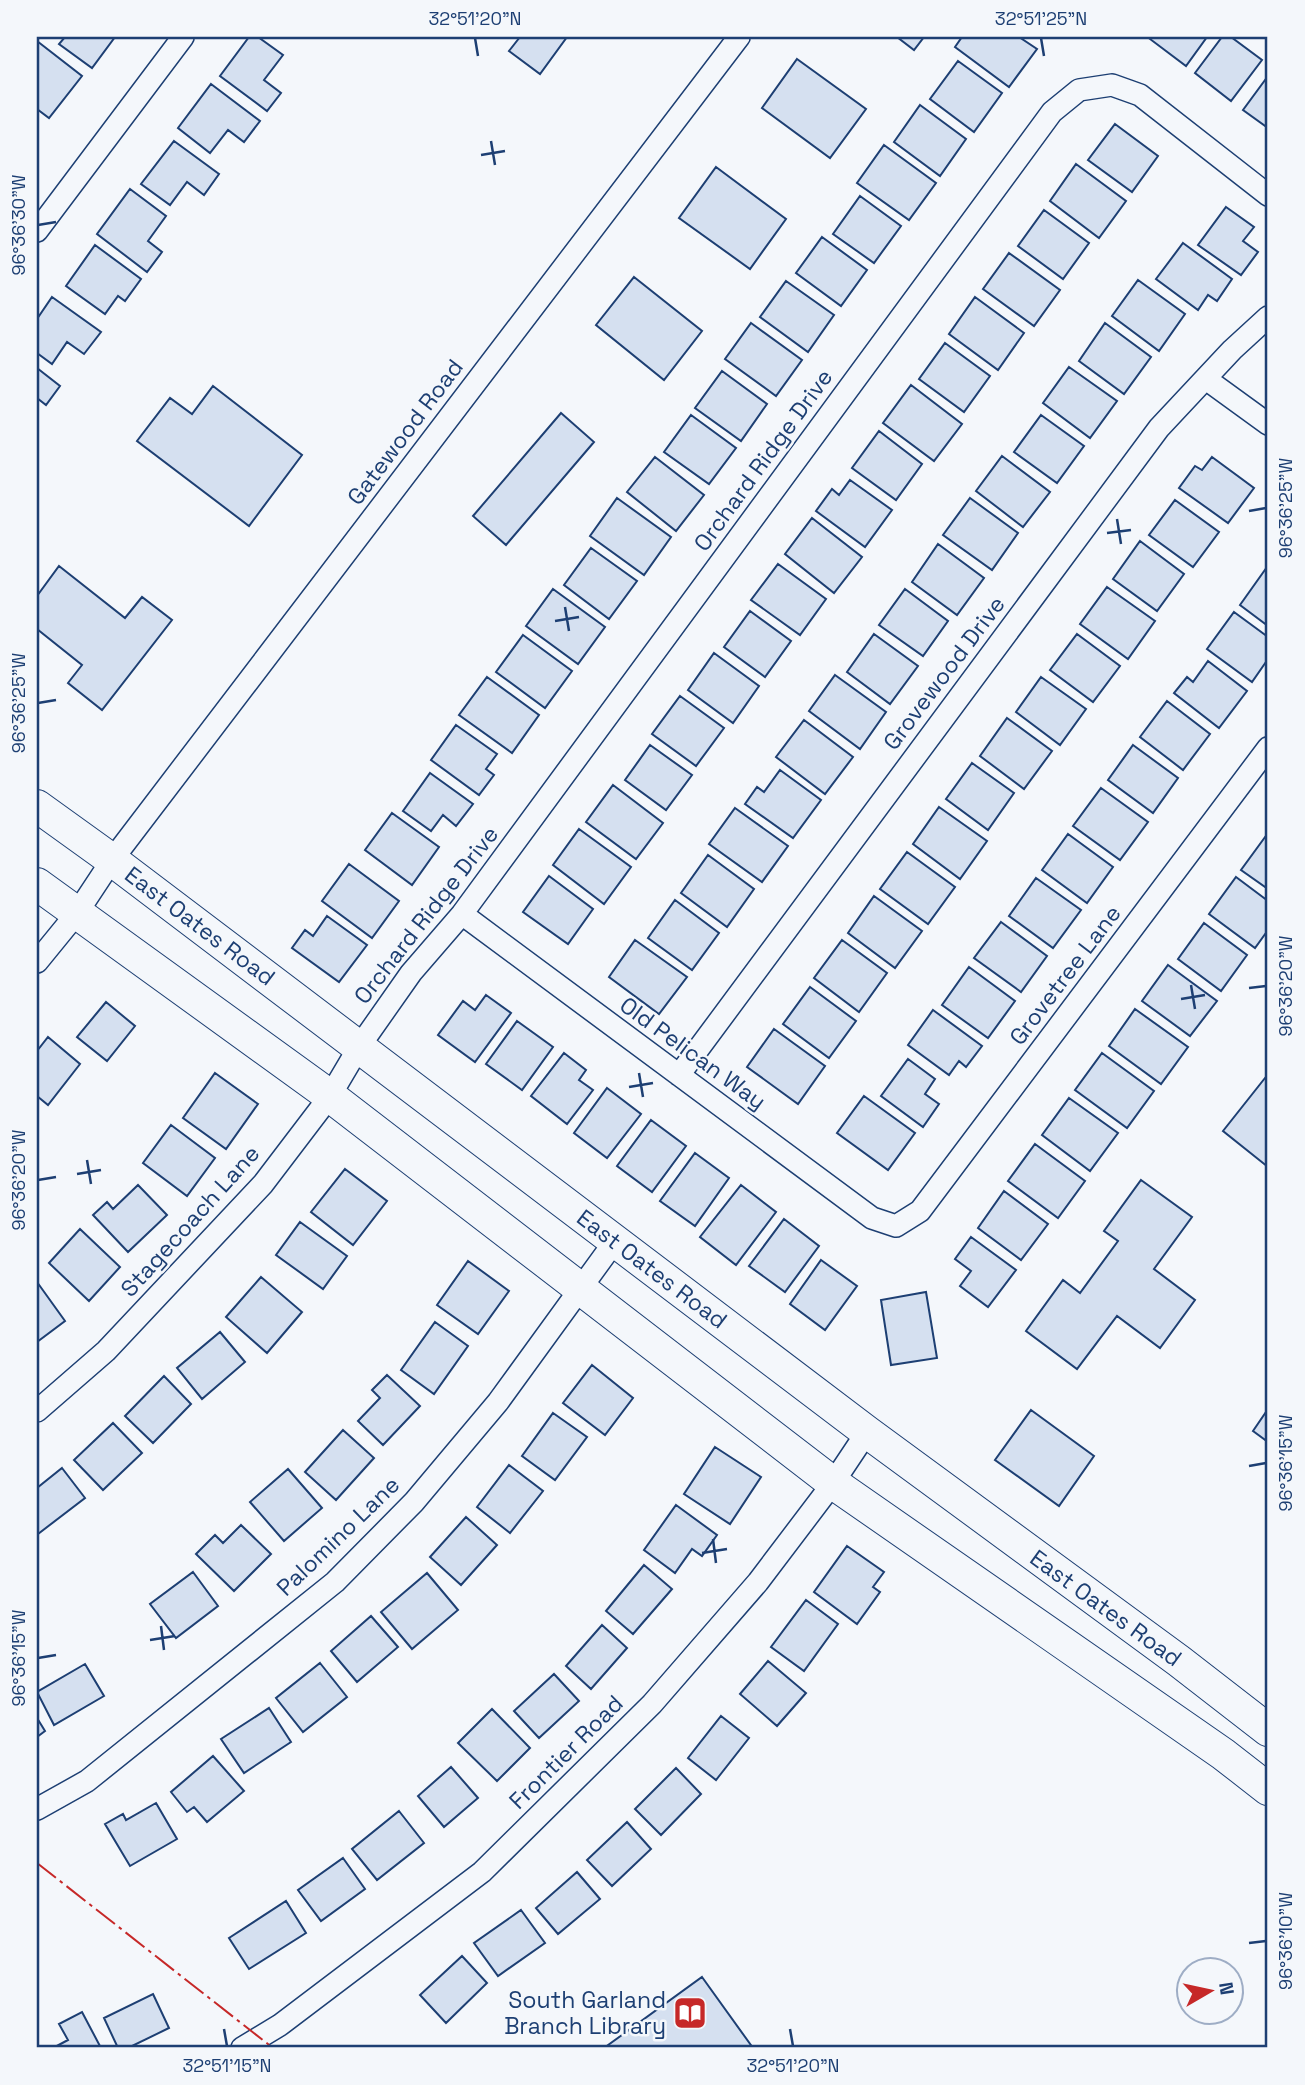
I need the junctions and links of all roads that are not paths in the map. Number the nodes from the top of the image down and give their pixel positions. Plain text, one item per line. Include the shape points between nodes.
1 (184, 37) edge
2 (739, 37) edge
3 (1268, 195) edge
4 (37, 231) edge
5 (1268, 317) edge
6 (1206, 379) junction
7 (1268, 424) edge
8 (1268, 748) edge
9 (37, 806) edge
10 (112, 860) junction
11 (37, 884) edge
12 (77, 913) junction
13 (462, 914) junction
14 (37, 962) edge
15 (359, 1047) junction
16 (679, 1075) junction
17 (330, 1096) junction
18 (896, 1226) joint
19 (615, 1241) junction
20 (582, 1288) junction
21 (37, 1411) edge
22 (867, 1432) junction
23 (833, 1483) junction
24 (1260, 1724) edge
25 (1223, 1754) junction
26 (1268, 1789) edge
27 (37, 1808) edge
28 (242, 2048) edge

1 - 4 street
2 - 10 street, Gatewood Road
3 - 13 street, Orchard Ridge Drive via 1140,95 1112,85 1079,90 1052,112
5 - 6 street, Grovewood Drive
6 - 7 street
6 - 16 street, Grovewood Drive via 1158,428
8 - 18 street, Grovetree Lane via 919,1211
9 - 10 main road, East Oates Road
10 - 12 street, Gatewood Road
10 - 15 main road, East Oates Road
11 - 12 main road
12 - 14 street, Gatewood Road
12 - 17 main road
13 - 15 street, Orchard Ridge Drive via 411,973
13 - 16 street, Old Pelican Way
15 - 17 street, Stagecoach Lane
15 - 19 main road, East Oates Road
16 - 18 street, Old Pelican Way via 872,1217
17 - 20 main road
17 - 21 street, Stagecoach Lane via 263,1184 106,1351
19 - 20 street, Palomino Lane
19 - 22 main road, East Oates Road
20 - 23 main road
20 - 27 street, Palomino Lane via 498,1402 414,1502 335,1582 87,1781
22 - 23 street, Frontier Road
22 - 24 main road, East Oates Road
23 - 25 main road
23 - 28 street, Frontier Road via 758,1582 652,1704 482,1872 280,2025
24 - 25 main road
25 - 26 main road

